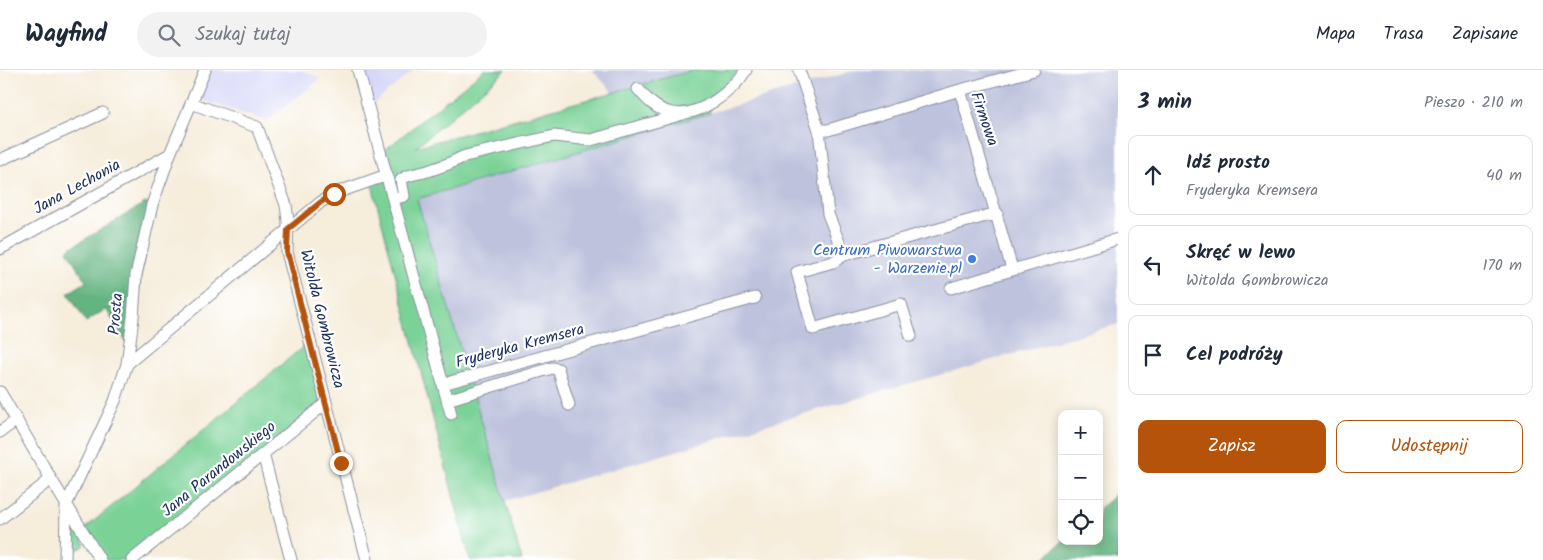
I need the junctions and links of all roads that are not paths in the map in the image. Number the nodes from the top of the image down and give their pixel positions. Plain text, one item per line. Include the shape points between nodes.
1 (205, 70) edge
2 (358, 70) edge
3 (746, 70) edge
4 (799, 70) edge
5 (1034, 70) edge
6 (638, 89) dead end
7 (960, 90) junction
8 (191, 103) junction
9 (103, 112) dead end
10 (683, 114) junction
11 (819, 130) junction
12 (170, 154) junction
13 (0, 160) edge
14 (387, 175) junction
15 (393, 199) junction
16 (996, 213) junction
17 (288, 229) junction
18 (1118, 239) edge
19 (0, 249) edge
20 (844, 255) junction
21 (1012, 269) junction
22 (951, 288) dead end
23 (755, 298) dead end
24 (911, 336) dead end
25 (127, 364) junction
26 (443, 384) junction
27 (0, 392) edge
28 (447, 400) junction
29 (326, 403) junction
30 (569, 404) dead end
31 (451, 414) dead end
32 (17, 420) junction
33 (0, 432) edge
34 (263, 454) junction
35 (53, 483) junction
36 (66, 505) junction
37 (0, 519) edge
38 (65, 560) edge
39 (100, 560) edge
40 (132, 560) edge
41 (291, 560) edge
42 (367, 560) edge

1 - 8 street, Prosta
2 - 14 street, Fryderyka Kremsera
3 - 10 street via 720,99
4 - 11 street
5 - 7 street
6 - 10 street via 646,99 663,110
7 - 11 street, Firmowa
7 - 16 street, Firmowa
8 - 12 street, Prosta
8 - 17 street, Witolda Gombrowicza via 257,127 286,205
9 - 13 street
10 - 15 street via 591,140 554,136 465,156 407,176 401,180 404,196
11 - 20 street via 828,214
12 - 19 street, Jana Lechonia
12 - 25 street, Prosta via 152,205 139,257
14 - 15 street, Fryderyka Kremsera
14 - 17 street via 334,194
15 - 26 street, Fryderyka Kremsera
16 - 20 street
16 - 21 street, Firmowa
17 - 25 street
17 - 29 street, Witolda Gombrowicza via 287,252
18 - 21 street
20 - 24 street via 833,262 797,272 813,329 901,304
21 - 22 street
23 - 26 street, Fryderyka Kremsera
25 - 36 street, Prosta via 115,401
26 - 28 street
27 - 32 street
28 - 30 street via 552,368 558,369
28 - 31 street
29 - 34 street, Jana Parandowskiego
29 - 42 street, Witolda Gombrowicza
32 - 33 street
32 - 35 street
34 - 40 street, Jana Parandowskiego
34 - 41 street
35 - 36 street
35 - 37 street
36 - 38 street, Prosta
36 - 39 street

